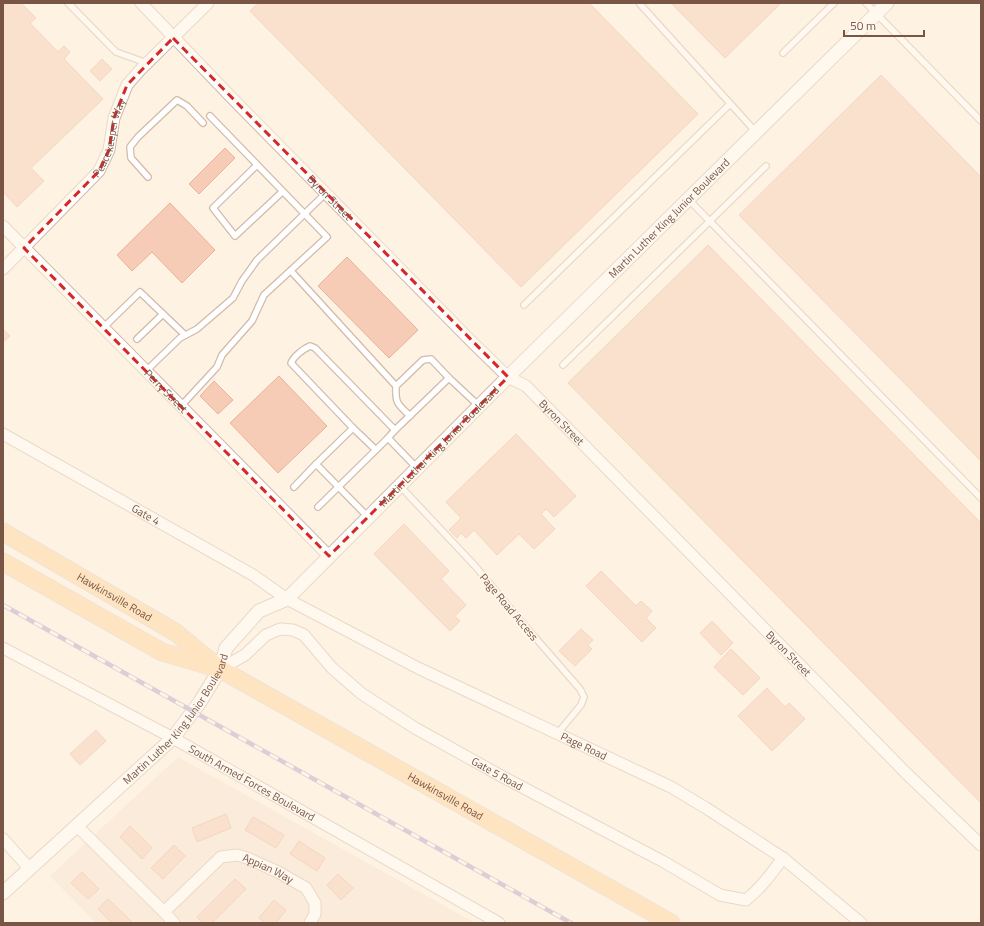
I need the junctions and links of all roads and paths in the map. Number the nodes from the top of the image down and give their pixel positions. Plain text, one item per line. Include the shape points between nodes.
1 (68, 3) edge
2 (141, 3) edge
3 (208, 3) edge
4 (639, 3) edge
5 (834, 3) edge
6 (866, 3) edge
7 (887, 3) edge
8 (877, 14) junction
9 (173, 38) junction
10 (783, 53) dead end
11 (146, 63) junction
12 (730, 104) junction
13 (210, 116) dead end
14 (981, 121) edge
15 (203, 123) dead end
16 (756, 133) junction
17 (257, 165) junction
18 (766, 166) dead end
19 (148, 177) dead end
20 (282, 192) junction
21 (326, 193) junction
22 (689, 200) junction
23 (304, 214) junction
24 (710, 221) junction
25 (3, 226) edge
26 (24, 248) junction
27 (3, 269) edge
28 (291, 271) junction
29 (524, 305) dead end
30 (163, 314) junction
31 (103, 328) junction
32 (185, 335) junction
33 (137, 339) dead end
34 (563, 365) dead end
35 (146, 371) junction
36 (508, 377) junction
37 (449, 378) junction
38 (396, 386) junction
39 (181, 406) junction
40 (479, 407) junction
41 (410, 416) junction
42 (353, 428) junction
43 (396, 430) junction
44 (3, 434) edge
45 (388, 438) junction
46 (376, 450) junction
47 (316, 464) junction
48 (418, 468) junction
49 (399, 486) junction
50 (294, 487) dead end
51 (338, 487) junction
52 (981, 498) edge
53 (318, 507) dead end
54 (368, 517) junction
55 (3, 532) edge
56 (329, 556) junction
57 (3, 562) edge
58 (287, 599) junction
59 (3, 648) edge
60 (220, 669) junction
61 (557, 734) junction
62 (173, 738) junction
63 (77, 826) junction
64 (3, 839) edge
65 (981, 845) edge
66 (782, 858) junction
67 (29, 868) junction
68 (3, 893) edge
69 (164, 912) junction
70 (174, 923) edge
71 (310, 923) edge
72 (499, 923) edge
73 (671, 923) edge
74 (861, 923) edge

1 - 11 lane via 116,52
2 - 9 street, Byron Street
3 - 9 street, Peacekeeper Way
4 - 12 lane
5 - 10 lane
6 - 8 lane
7 - 8 street, Martin Luther King Junior Boulevard
8 - 14 lane
8 - 16 street, Martin Luther King Junior Boulevard
9 - 11 street, Peacekeeper Way
9 - 21 street, Byron Street
11 - 26 street, Peacekeeper Way via 127,85 120,101 114,118 109,150 99,171
12 - 16 lane
12 - 29 lane
13 - 17 lane
15 - 19 lane via 187,106 177,100 138,137 130,147 131,158
16 - 22 street, Martin Luther King Junior Boulevard
17 - 20 lane
17 - 20 lane via 213,208 235,236
18 - 24 lane
20 - 23 lane
21 - 23 lane
21 - 36 street, Byron Street
22 - 24 lane
22 - 36 street, Martin Luther King Junior Boulevard
23 - 28 lane via 327,237
23 - 32 lane via 257,260 233,298 197,329
24 - 34 lane
24 - 52 lane
25 - 26 street, Perry Street
26 - 27 street, Peacekeeper Way
26 - 31 street, Perry Street
28 - 38 lane
28 - 39 lane via 264,296 252,320 222,355 217,367
30 - 31 lane via 140,292
30 - 32 lane
30 - 33 lane
31 - 35 street, Perry Street
32 - 35 lane
35 - 39 street, Perry Street
36 - 40 street, Martin Luther King Junior Boulevard
36 - 65 street, Byron Street via 526,386 906,773
37 - 38 lane via 431,359 427,359
37 - 40 lane
37 - 41 lane
38 - 41 lane via 395,398
39 - 56 street, Perry Street
40 - 48 street, Martin Luther King Junior Boulevard
41 - 43 lane
42 - 43 lane via 291,363 305,348 315,348
42 - 46 lane
42 - 47 lane
43 - 45 lane
44 - 58 street, Gate 4 via 253,575
45 - 46 lane
45 - 48 lane
46 - 51 lane
47 - 50 lane
47 - 51 lane
48 - 49 street, Martin Luther King Junior Boulevard
49 - 54 street, Martin Luther King Junior Boulevard
49 - 61 lane, Page Road Access via 476,567 580,689 584,697 581,705
51 - 53 lane
51 - 54 lane
54 - 56 street, Martin Luther King Junior Boulevard
55 - 60 main road, Hawkinsville Road via 175,632
56 - 58 street, Martin Luther King Junior Boulevard
57 - 60 main road, Hawkinsville Road via 162,652
58 - 60 street, Martin Luther King Junior Boulevard via 259,611 226,648
58 - 61 street, Page Road via 418,668
59 - 62 street, South Armed Forces Boulevard
60 - 62 street, Martin Luther King Junior Boulevard via 200,702
60 - 66 street, Gate 5 Road via 245,655 266,635 280,629 293,630 304,635 332,668 362,694 408,723 720,895 746,900 766,882
60 - 73 main road, Hawkinsville Road
61 - 66 street, Page Road via 670,787
62 - 63 street, Martin Luther King Junior Boulevard
62 - 72 street, South Armed Forces Boulevard
63 - 67 street, Martin Luther King Junior Boulevard
63 - 69 street
64 - 67 street
66 - 74 street, Page Road
67 - 68 street, Martin Luther King Junior Boulevard
69 - 70 street
69 - 71 street, Appian Way via 220,857 237,855 278,872 306,888 315,903 315,914

